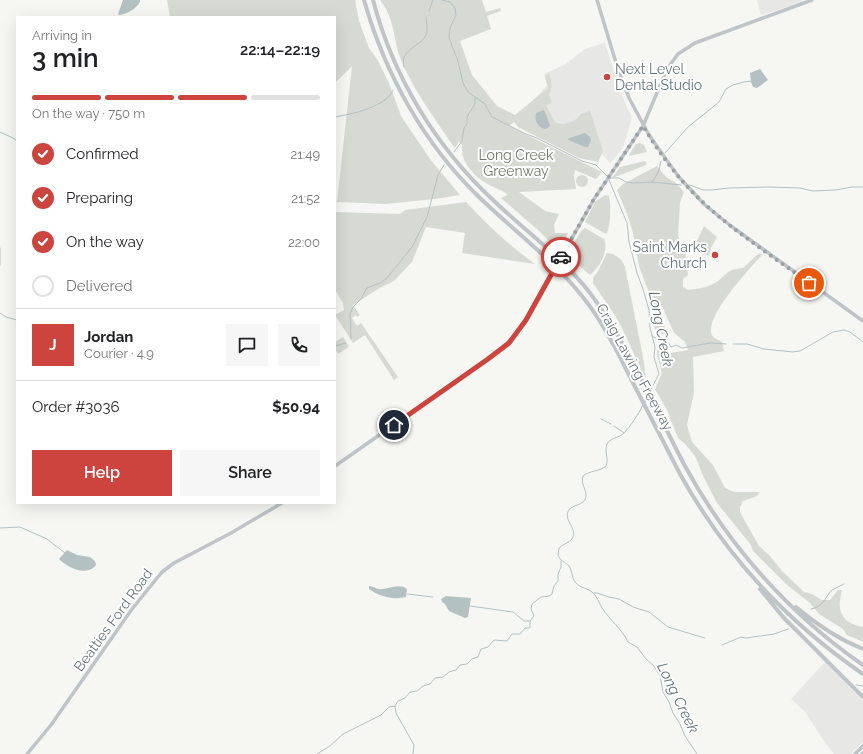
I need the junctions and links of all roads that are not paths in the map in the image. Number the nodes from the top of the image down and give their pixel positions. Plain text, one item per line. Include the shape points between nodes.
1 (364, 0) edge
2 (373, 0) edge
3 (597, 0) edge
4 (812, 0) edge
5 (643, 126) junction
6 (863, 321) edge
7 (336, 465) edge
8 (280, 504) edge
9 (750, 574) junction
10 (774, 589) junction
11 (863, 649) edge
12 (863, 665) edge
13 (863, 674) edge
14 (863, 697) edge
15 (863, 746) edge
16 (27, 754) edge
17 (855, 754) edge

1 - 9 highway, Craig Lawing Freeway via 375,35 394,79 430,139 474,193 549,260 575,287 602,324 680,474 726,545
2 - 10 highway, Craig Lawing Freeway via 384,36 400,72 436,135 479,186 560,260 589,292 616,332 684,464 712,511 744,555
3 - 5 main road via 622,80
4 - 5 main road via 695,43 682,51 666,69
5 - 6 main road via 671,167 709,208 746,238
5 - 7 main road via 572,235 519,330 506,346
8 - 16 main road, Beatties Ford Road via 174,563 161,573 132,609 51,725
9 - 13 highway, Craig Lawing Freeway via 808,632
9 - 14 highway via 759,589 783,616
10 - 11 highway via 820,626
10 - 12 highway, Craig Lawing Freeway via 816,629
15 - 17 main road

